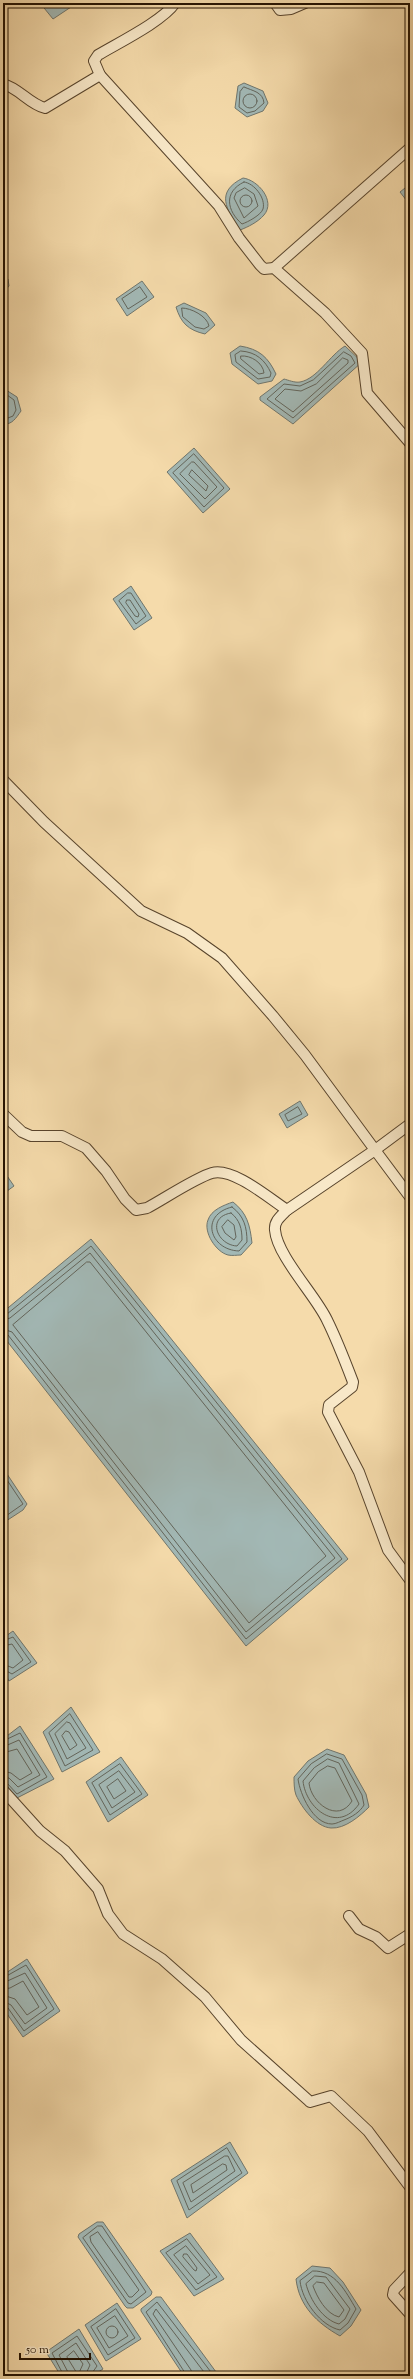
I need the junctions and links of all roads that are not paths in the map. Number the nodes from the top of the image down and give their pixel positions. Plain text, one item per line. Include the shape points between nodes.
1 (175, 3) edge
2 (275, 3) edge
3 (305, 3) edge
4 (100, 75) junction
5 (3, 84) edge
6 (410, 148) edge
7 (274, 268) junction
8 (410, 443) edge
9 (3, 780) edge
10 (3, 1114) edge
11 (410, 1124) edge
12 (375, 1150) junction
13 (410, 1196) edge
14 (287, 1210) junction
15 (410, 1580) edge
16 (3, 1790) edge
17 (349, 1916) dead end
18 (410, 1934) edge
19 (410, 2187) edge
20 (410, 2273) edge
21 (410, 2314) edge

1 - 4 street via 171,9 148,25 98,55 94,61
2 - 3 street via 280,10 291,9
4 - 5 street via 45,108 35,105 11,86
4 - 7 street via 219,206 260,265 264,269
6 - 7 street
7 - 8 street via 325,313 362,352 368,393
9 - 12 street via 44,822 141,911 187,933 222,958 306,1056
10 - 14 street via 22,1132 31,1136 62,1136 86,1148 106,1171 125,1200 136,1210 147,1208 212,1173 226,1173 237,1177
11 - 12 street
12 - 13 street
12 - 14 street
14 - 15 street via 278,1218 275,1229 278,1241 307,1291 327,1318 353,1382 352,1387 329,1405 328,1412 358,1472 388,1550
16 - 19 street via 40,1831 65,1851 98,1889 108,1914 123,1934 162,1960 205,1997 241,2040 310,2102 331,2096 368,2131
17 - 18 street via 359,1929 376,1937 388,1948
20 - 21 street via 394,2290 393,2295

